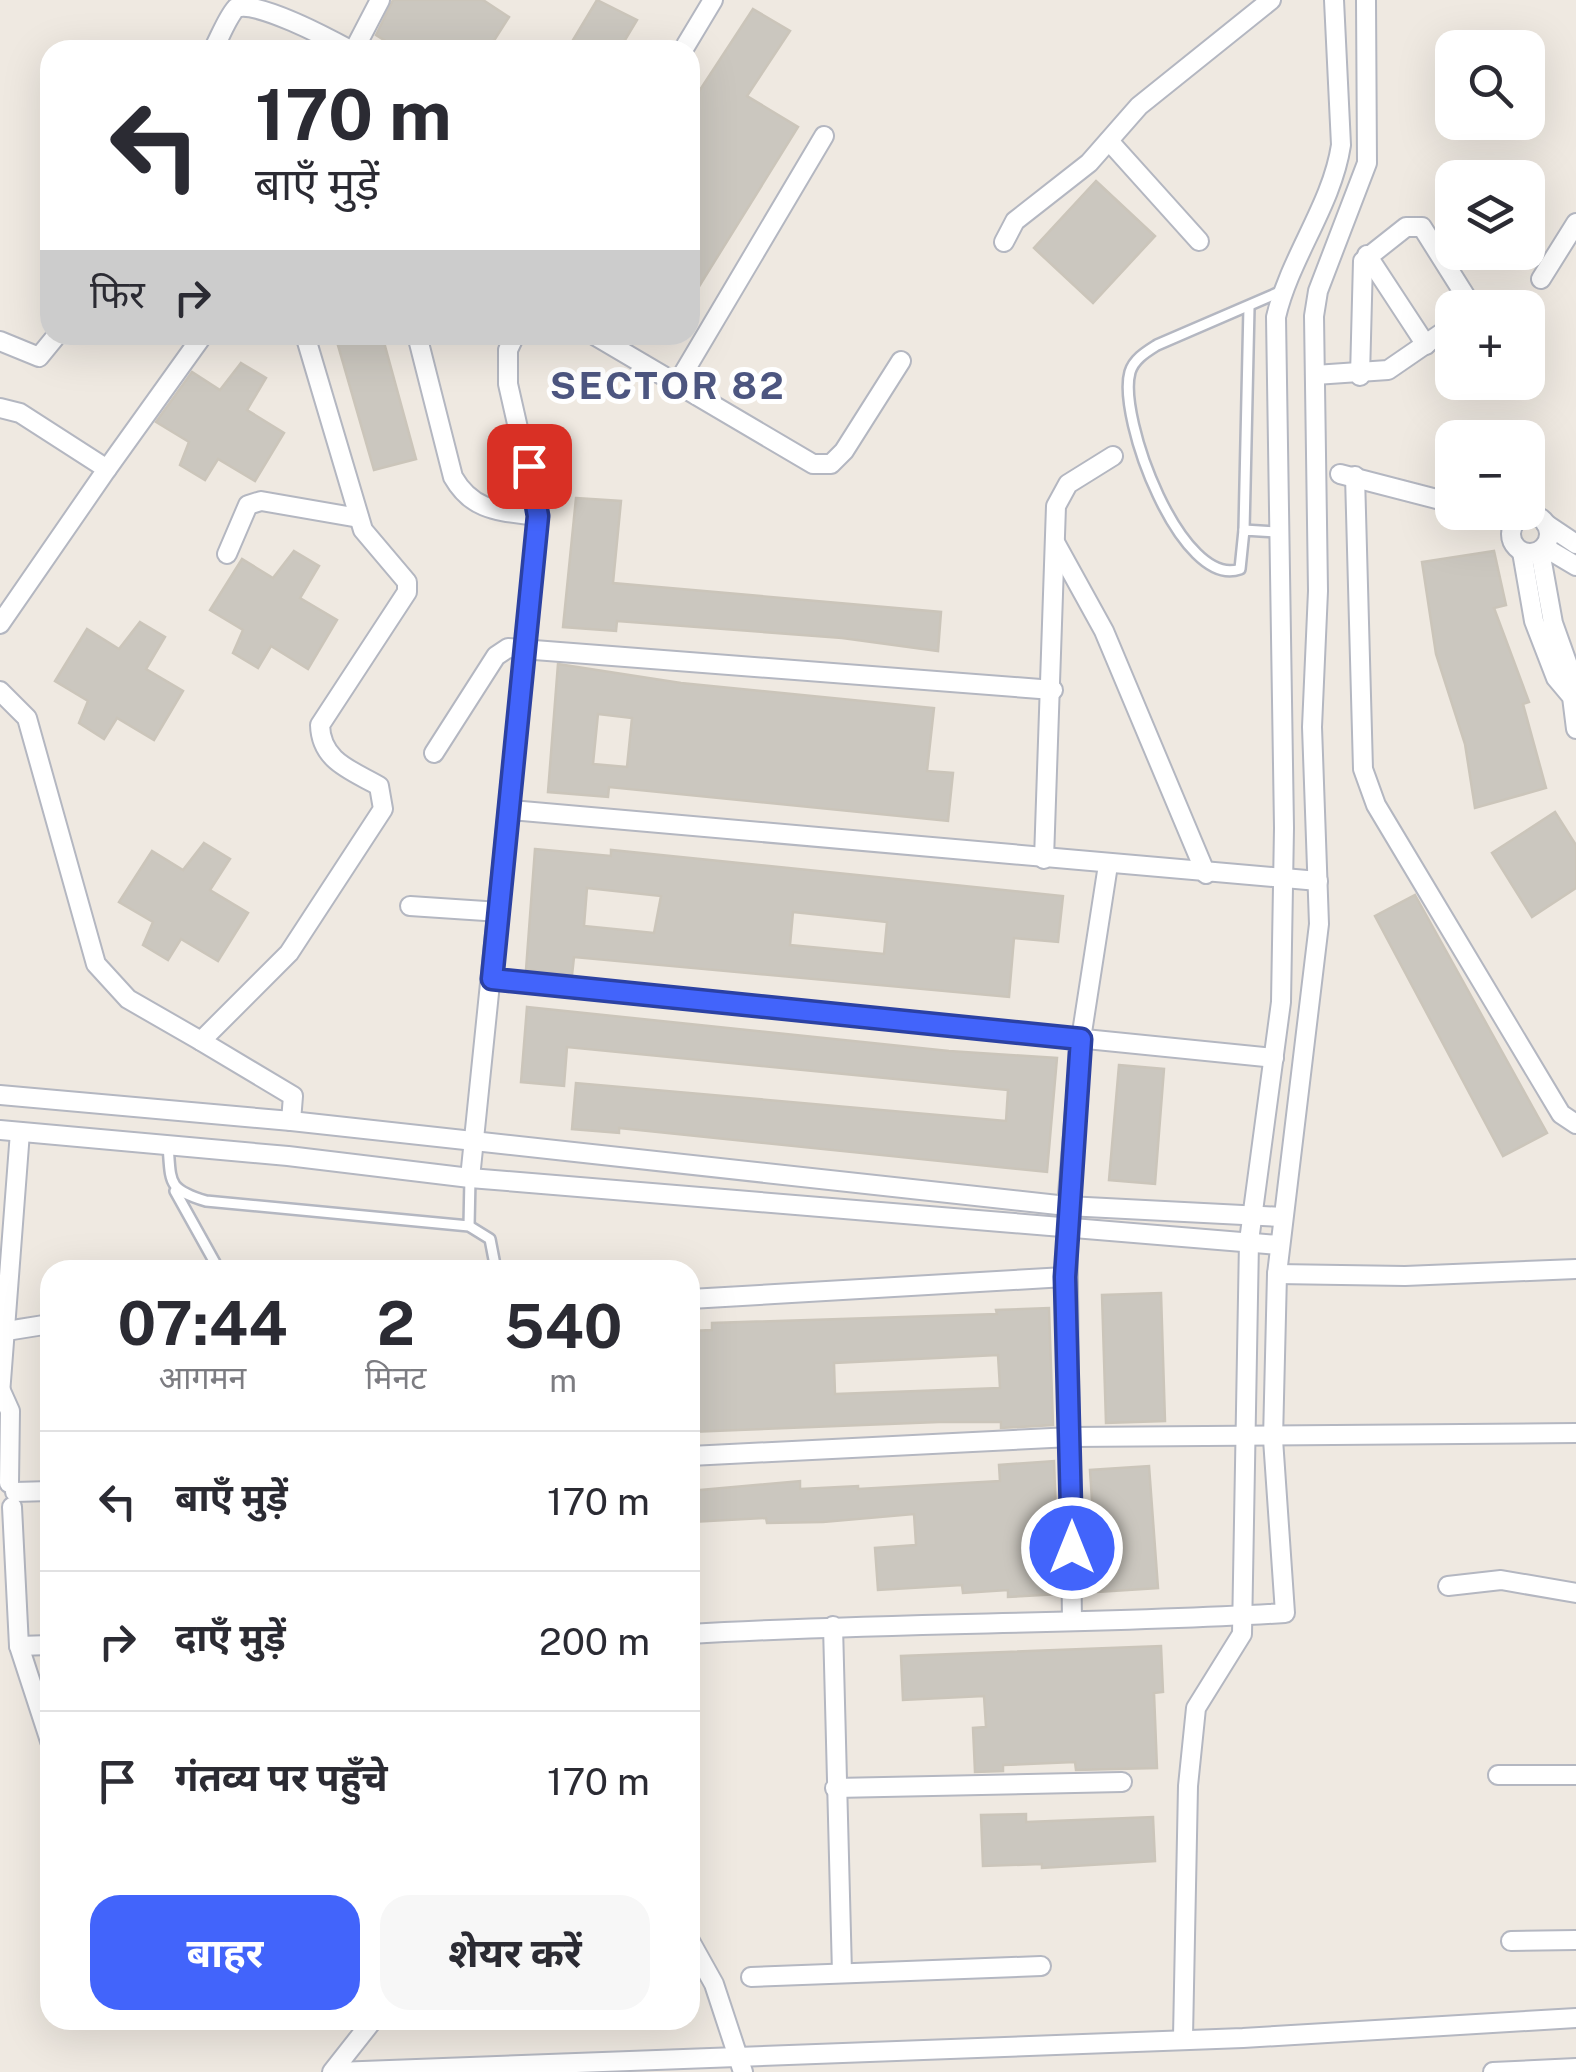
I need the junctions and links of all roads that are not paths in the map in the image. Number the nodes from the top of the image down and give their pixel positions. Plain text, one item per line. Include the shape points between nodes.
1 (251, 0) edge
2 (380, 0) edge
3 (713, 0) edge
4 (1271, 0) edge
5 (1334, 0) edge
6 (1366, 0) edge
7 (280, 5) edge
8 (219, 40) edge
9 (336, 40) edge
10 (358, 40) edge
11 (689, 40) edge
12 (824, 136) dead end
13 (1109, 141) junction
14 (1367, 163) junction
15 (1337, 168) junction
16 (1576, 223) edge
17 (1004, 242) dead end
18 (1198, 242) dead end
19 (1367, 255) junction
20 (1540, 279) dead end
21 (1462, 290) edge
22 (1282, 291) junction
23 (1249, 307) junction
24 (1435, 338) edge
25 (0, 341) edge
26 (1426, 344) junction
27 (49, 345) edge
28 (196, 345) edge
29 (308, 345) edge
30 (420, 345) edge
31 (510, 345) edge
32 (611, 345) edge
33 (901, 361) dead end
34 (1315, 375) junction
35 (1360, 376) junction
36 (677, 384) junction
37 (0, 408) edge
38 (1113, 456) dead end
39 (1316, 465) junction
40 (107, 469) junction
41 (1348, 475) junction
42 (1435, 498) edge
43 (538, 516) junction
44 (360, 518) junction
45 (1546, 524) joint
46 (1244, 530) junction
47 (1514, 530) edge
48 (1278, 532) junction
49 (1056, 543) junction
50 (1576, 544) edge
51 (1535, 550) junction
52 (227, 554) dead end
53 (1576, 566) edge
54 (0, 624) edge
55 (525, 648) junction
56 (1053, 690) junction
57 (0, 691) edge
58 (1576, 729) edge
59 (434, 753) dead end
60 (511, 810) junction
61 (1044, 859) junction
62 (1108, 866) junction
63 (1206, 874) junction
64 (1284, 881) junction
65 (1318, 881) junction
66 (410, 906) dead end
67 (500, 912) junction
68 (492, 979) junction
69 (1081, 1039) junction
70 (208, 1045) junction
71 (1274, 1058) junction
72 (0, 1095) edge
73 (291, 1121) junction
74 (1576, 1124) edge
75 (0, 1130) edge
76 (20, 1132) junction
77 (476, 1144) junction
78 (168, 1145) junction
79 (8, 1156) edge
80 (470, 1178) junction
81 (174, 1188) junction
82 (1067, 1206) junction
83 (1252, 1214) junction
84 (1282, 1217) junction
85 (469, 1226) junction
86 (1069, 1230) junction
87 (1249, 1241) junction
88 (1279, 1245) junction
89 (214, 1260) edge
90 (494, 1260) edge
91 (1576, 1269) edge
92 (1277, 1274) junction
93 (1065, 1277) junction
94 (700, 1298) edge
95 (40, 1326) edge
96 (3, 1332) edge
97 (1, 1393) edge
98 (1576, 1433) edge
99 (1071, 1438) junction
100 (1243, 1438) junction
101 (1274, 1439) junction
102 (700, 1456) edge
103 (40, 1492) edge
104 (7, 1495) edge
105 (1448, 1586) dead end
106 (1576, 1593) edge
107 (1242, 1615) junction
108 (1072, 1621) junction
109 (833, 1626) junction
110 (700, 1633) edge
111 (40, 1645) edge
112 (20, 1646) junction
113 (40, 1709) edge
114 (1498, 1775) dead end
115 (1576, 1775) edge
116 (1122, 1782) dead end
117 (834, 1788) junction
118 (1576, 1940) edge
119 (1510, 1941) dead end
120 (700, 1959) edge
121 (1041, 1966) dead end
122 (842, 1973) junction
123 (751, 1977) dead end
124 (1576, 2018) edge
125 (366, 2030) edge
126 (1183, 2037) junction
127 (736, 2054) junction
128 (1576, 2068) edge
129 (334, 2072) edge
130 (743, 2072) edge
131 (1492, 2072) edge
132 (1509, 2072) edge

1 - 7 street
1 - 8 street via 237,7
2 - 10 street
3 - 11 street
4 - 13 street via 1139,106
5 - 15 street
6 - 14 street
7 - 9 street
12 - 36 street
13 - 17 street via 1015,221
13 - 18 street
14 - 15 street
14 - 34 street via 1318,291
15 - 22 street
16 - 20 street
19 - 21 street via 1406,227 1422,226
19 - 26 street
19 - 35 street
22 - 23 lane
22 - 48 street via 1276,316
23 - 46 lane
23 - 46 lane via 1156,345 1130,373 1138,446 1160,504 1194,549 1223,572 1240,569
24 - 26 street
25 - 27 street via 39,358
26 - 35 street via 1388,370
28 - 40 street
29 - 44 street
30 - 43 street via 453,478 464,496 482,508
31 - 43 street via 508,384
32 - 36 street
33 - 36 street via 831,464 813,464
34 - 35 street
34 - 39 street
37 - 40 street via 20,413
38 - 49 street via 1068,484 1056,506
39 - 41 lane
39 - 65 street via 1312,727
40 - 54 street
41 - 42 street
41 - 74 street via 1363,769 1376,805 1561,1114
43 - 55 street
44 - 52 street via 248,505
44 - 70 street via 374,547 403,572 407,592 320,726 320,742 329,758 379,786 383,808 289,953
45 - 50 street
45 - 51 street
46 - 48 lane
47 - 51 street via 1513,542
48 - 64 street
49 - 56 street
49 - 63 street via 1104,631
51 - 53 street
51 - 58 street via 1534,622 1556,678 1572,697
55 - 56 street
55 - 59 street via 496,656
55 - 60 street
56 - 61 street
57 - 70 street via 27,718 96,964 128,999
60 - 61 street
60 - 67 street
61 - 62 street
62 - 63 street
62 - 69 street
63 - 64 street
64 - 65 street
64 - 71 street
65 - 84 street via 1319,924
66 - 67 street
67 - 68 street
68 - 69 street
68 - 77 street
69 - 71 street
69 - 82 street
70 - 73 street via 293,1096
71 - 83 street
72 - 73 street
73 - 77 street
75 - 76 street
76 - 78 street
76 - 79 street
77 - 80 street
77 - 82 street
78 - 80 street
78 - 81 lane
79 - 96 street
80 - 85 lane
80 - 86 street
81 - 85 lane via 206,1201
81 - 89 lane
82 - 83 street
82 - 86 street
83 - 84 street
83 - 87 street
84 - 88 street
85 - 90 lane via 490,1238
86 - 87 street
86 - 93 street
87 - 88 street
87 - 100 street
88 - 92 street
91 - 92 street
92 - 101 street
93 - 94 street
93 - 99 street
95 - 96 street
96 - 97 street
97 - 104 street via 10,1411
98 - 101 street
99 - 100 street
99 - 102 street
99 - 108 street
100 - 101 street
100 - 107 street
101 - 107 street via 1285,1612
103 - 104 street
104 - 112 street
105 - 106 street via 1501,1580
107 - 108 street
107 - 126 street via 1242,1634 1196,1708
108 - 109 street
109 - 110 street
109 - 117 street
111 - 112 street
112 - 113 street
114 - 115 street
116 - 117 street
117 - 122 street
118 - 119 street
120 - 127 street
121 - 122 street
122 - 123 street
124 - 126 street
125 - 129 street
126 - 127 street
127 - 129 street
127 - 130 street
128 - 132 street
131 - 132 street

